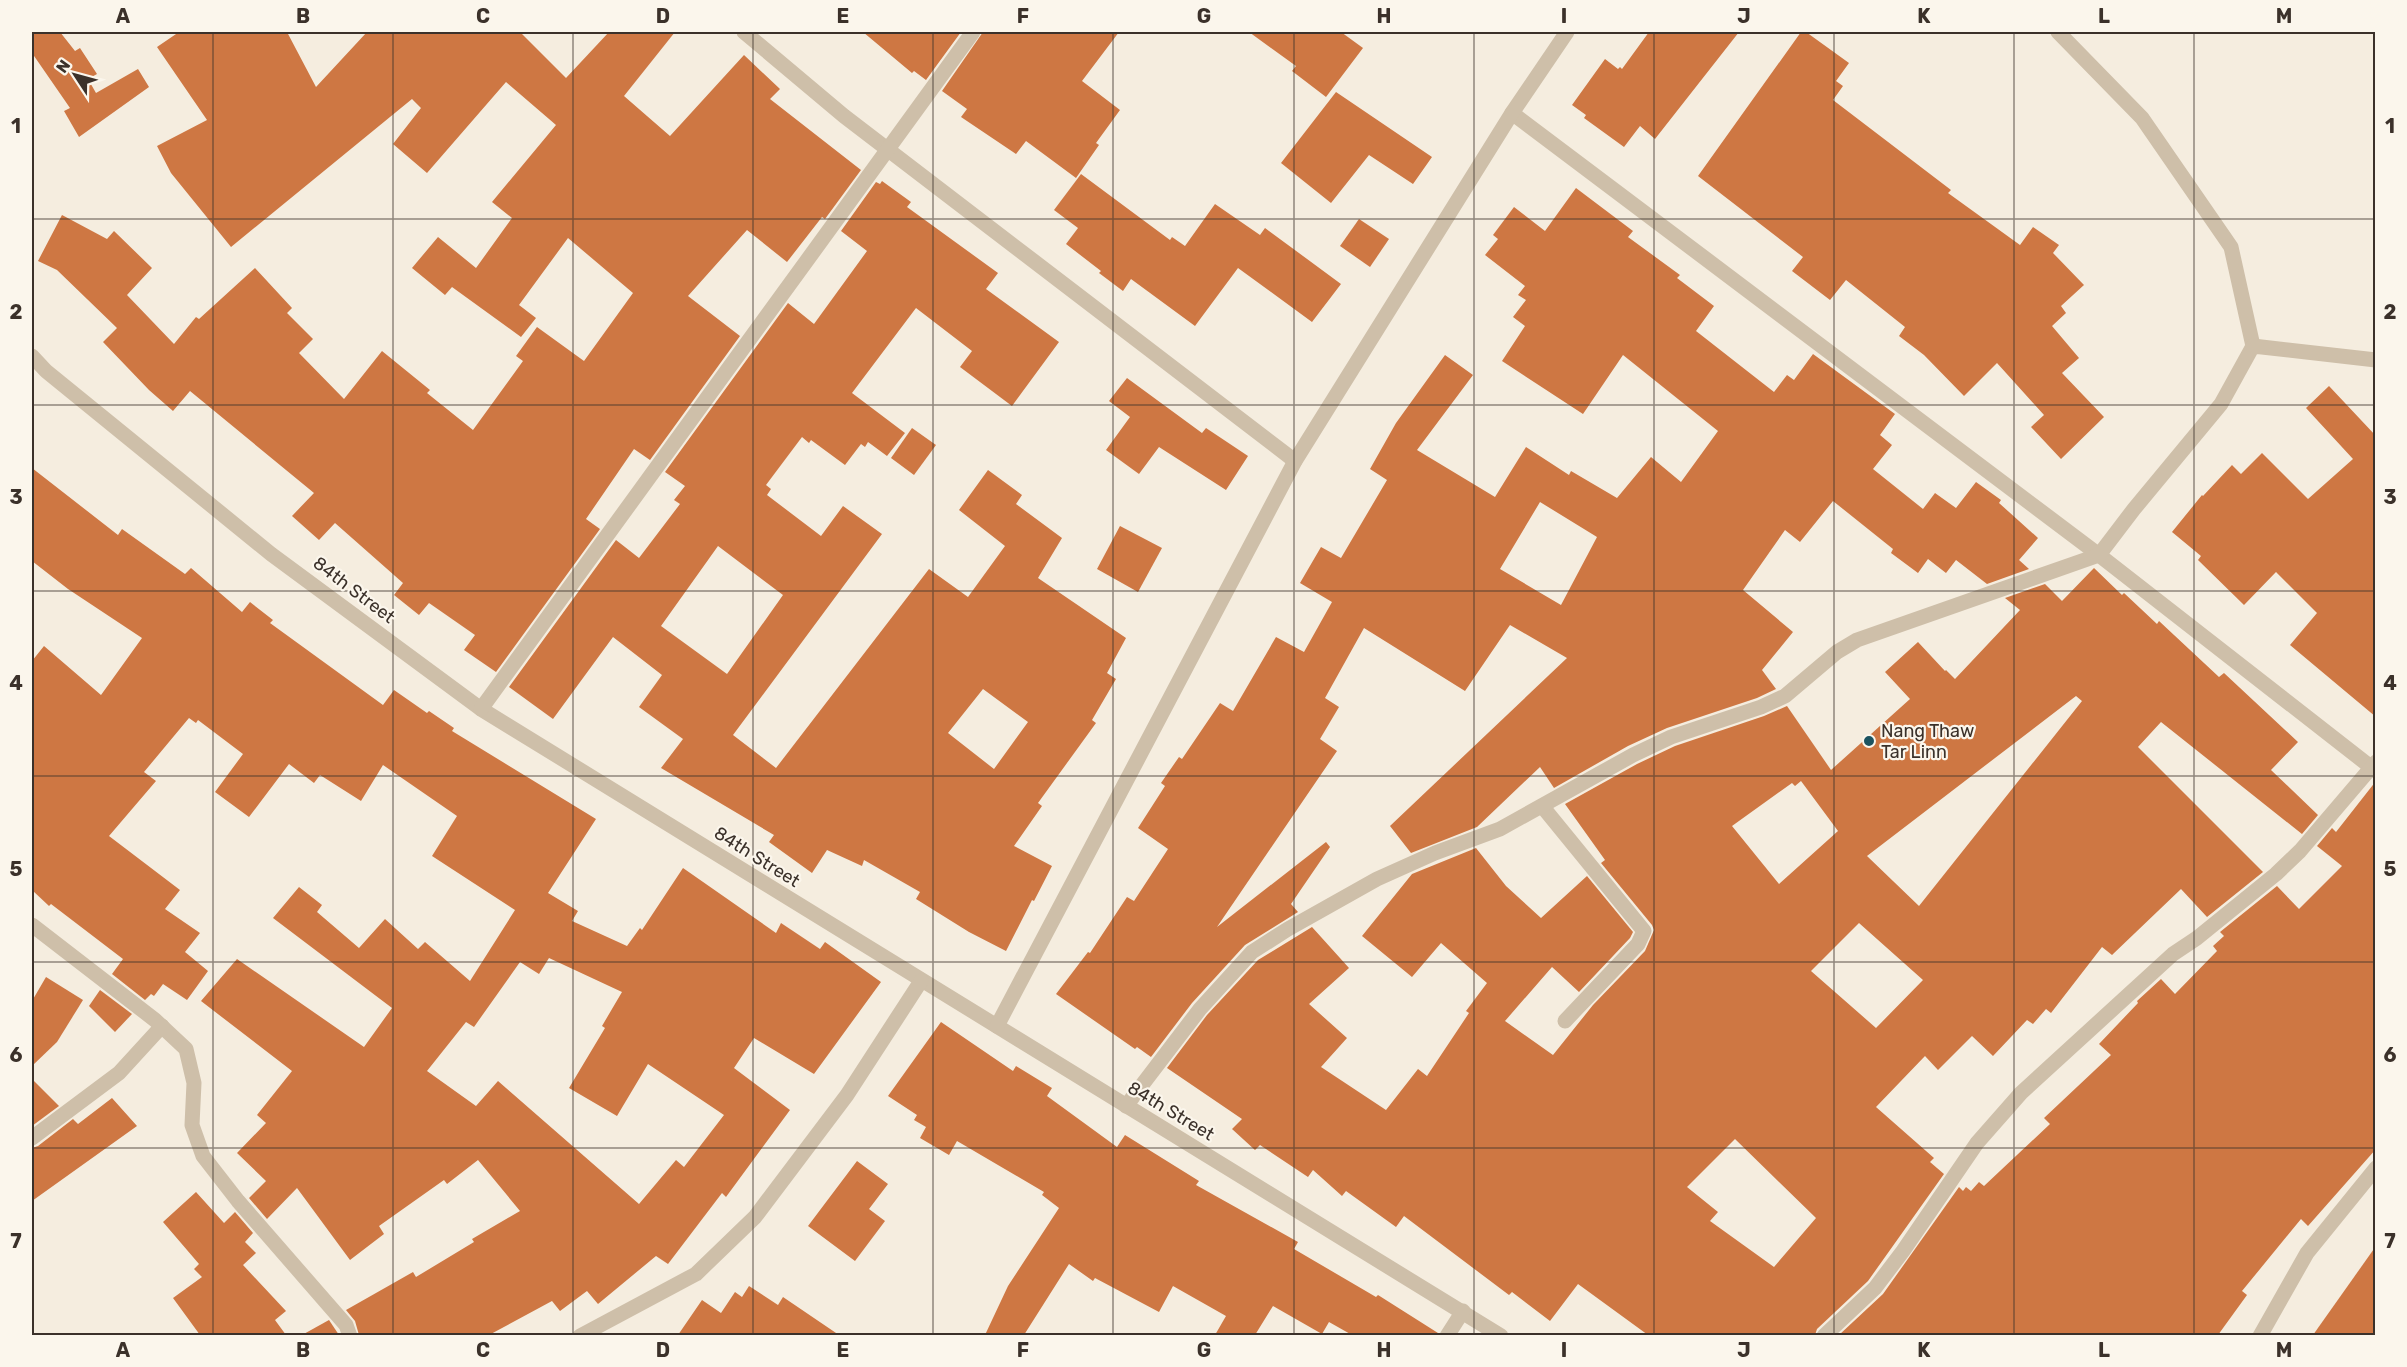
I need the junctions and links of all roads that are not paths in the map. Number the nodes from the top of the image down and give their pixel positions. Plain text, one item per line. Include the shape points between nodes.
1 (744, 32) edge
2 (973, 32) edge
3 (1567, 32) edge
4 (2058, 32) edge
5 (1512, 113) junction
6 (888, 149) junction
7 (2253, 346) junction
8 (32, 356) edge
9 (2376, 360) edge
10 (1295, 461) junction
11 (2099, 555) junction
12 (481, 709) junction
13 (2374, 767) edge
14 (1542, 806) junction
15 (32, 925) edge
16 (921, 981) junction
17 (1565, 1021) dead end
18 (162, 1026) junction
19 (997, 1026) junction
20 (1126, 1106) junction
21 (32, 1138) edge
22 (2376, 1168) edge
23 (1463, 1311) junction
24 (350, 1335) edge
25 (580, 1335) edge
26 (1447, 1335) edge
27 (1501, 1335) edge
28 (1824, 1335) edge
29 (2260, 1335) edge

1 - 6 street
2 - 6 street
3 - 5 street
4 - 7 street via 2142,118 2231,247
5 - 10 street
5 - 11 street
6 - 10 street
6 - 12 street
7 - 9 street
7 - 11 street via 2221,404
8 - 12 street, 84th Street via 272,554
10 - 19 street
11 - 13 street
11 - 14 street via 1857,640 1785,696 1633,754
12 - 16 street, 84th Street
13 - 28 street via 2284,866 2173,954 2021,1093 1977,1143 1875,1288
14 - 17 street via 1644,931 1638,944
14 - 20 street via 1500,829 1377,879 1252,952 1200,1009
15 - 18 street
16 - 19 street, 84th Street
16 - 25 street via 847,1095 755,1217 696,1274
18 - 21 street via 119,1073
18 - 24 street via 186,1049 194,1083 192,1125 203,1156 237,1201 346,1325
19 - 20 street, 84th Street
20 - 23 street, 84th Street
22 - 29 street via 2307,1253
23 - 26 street
23 - 27 street, 84th Street

